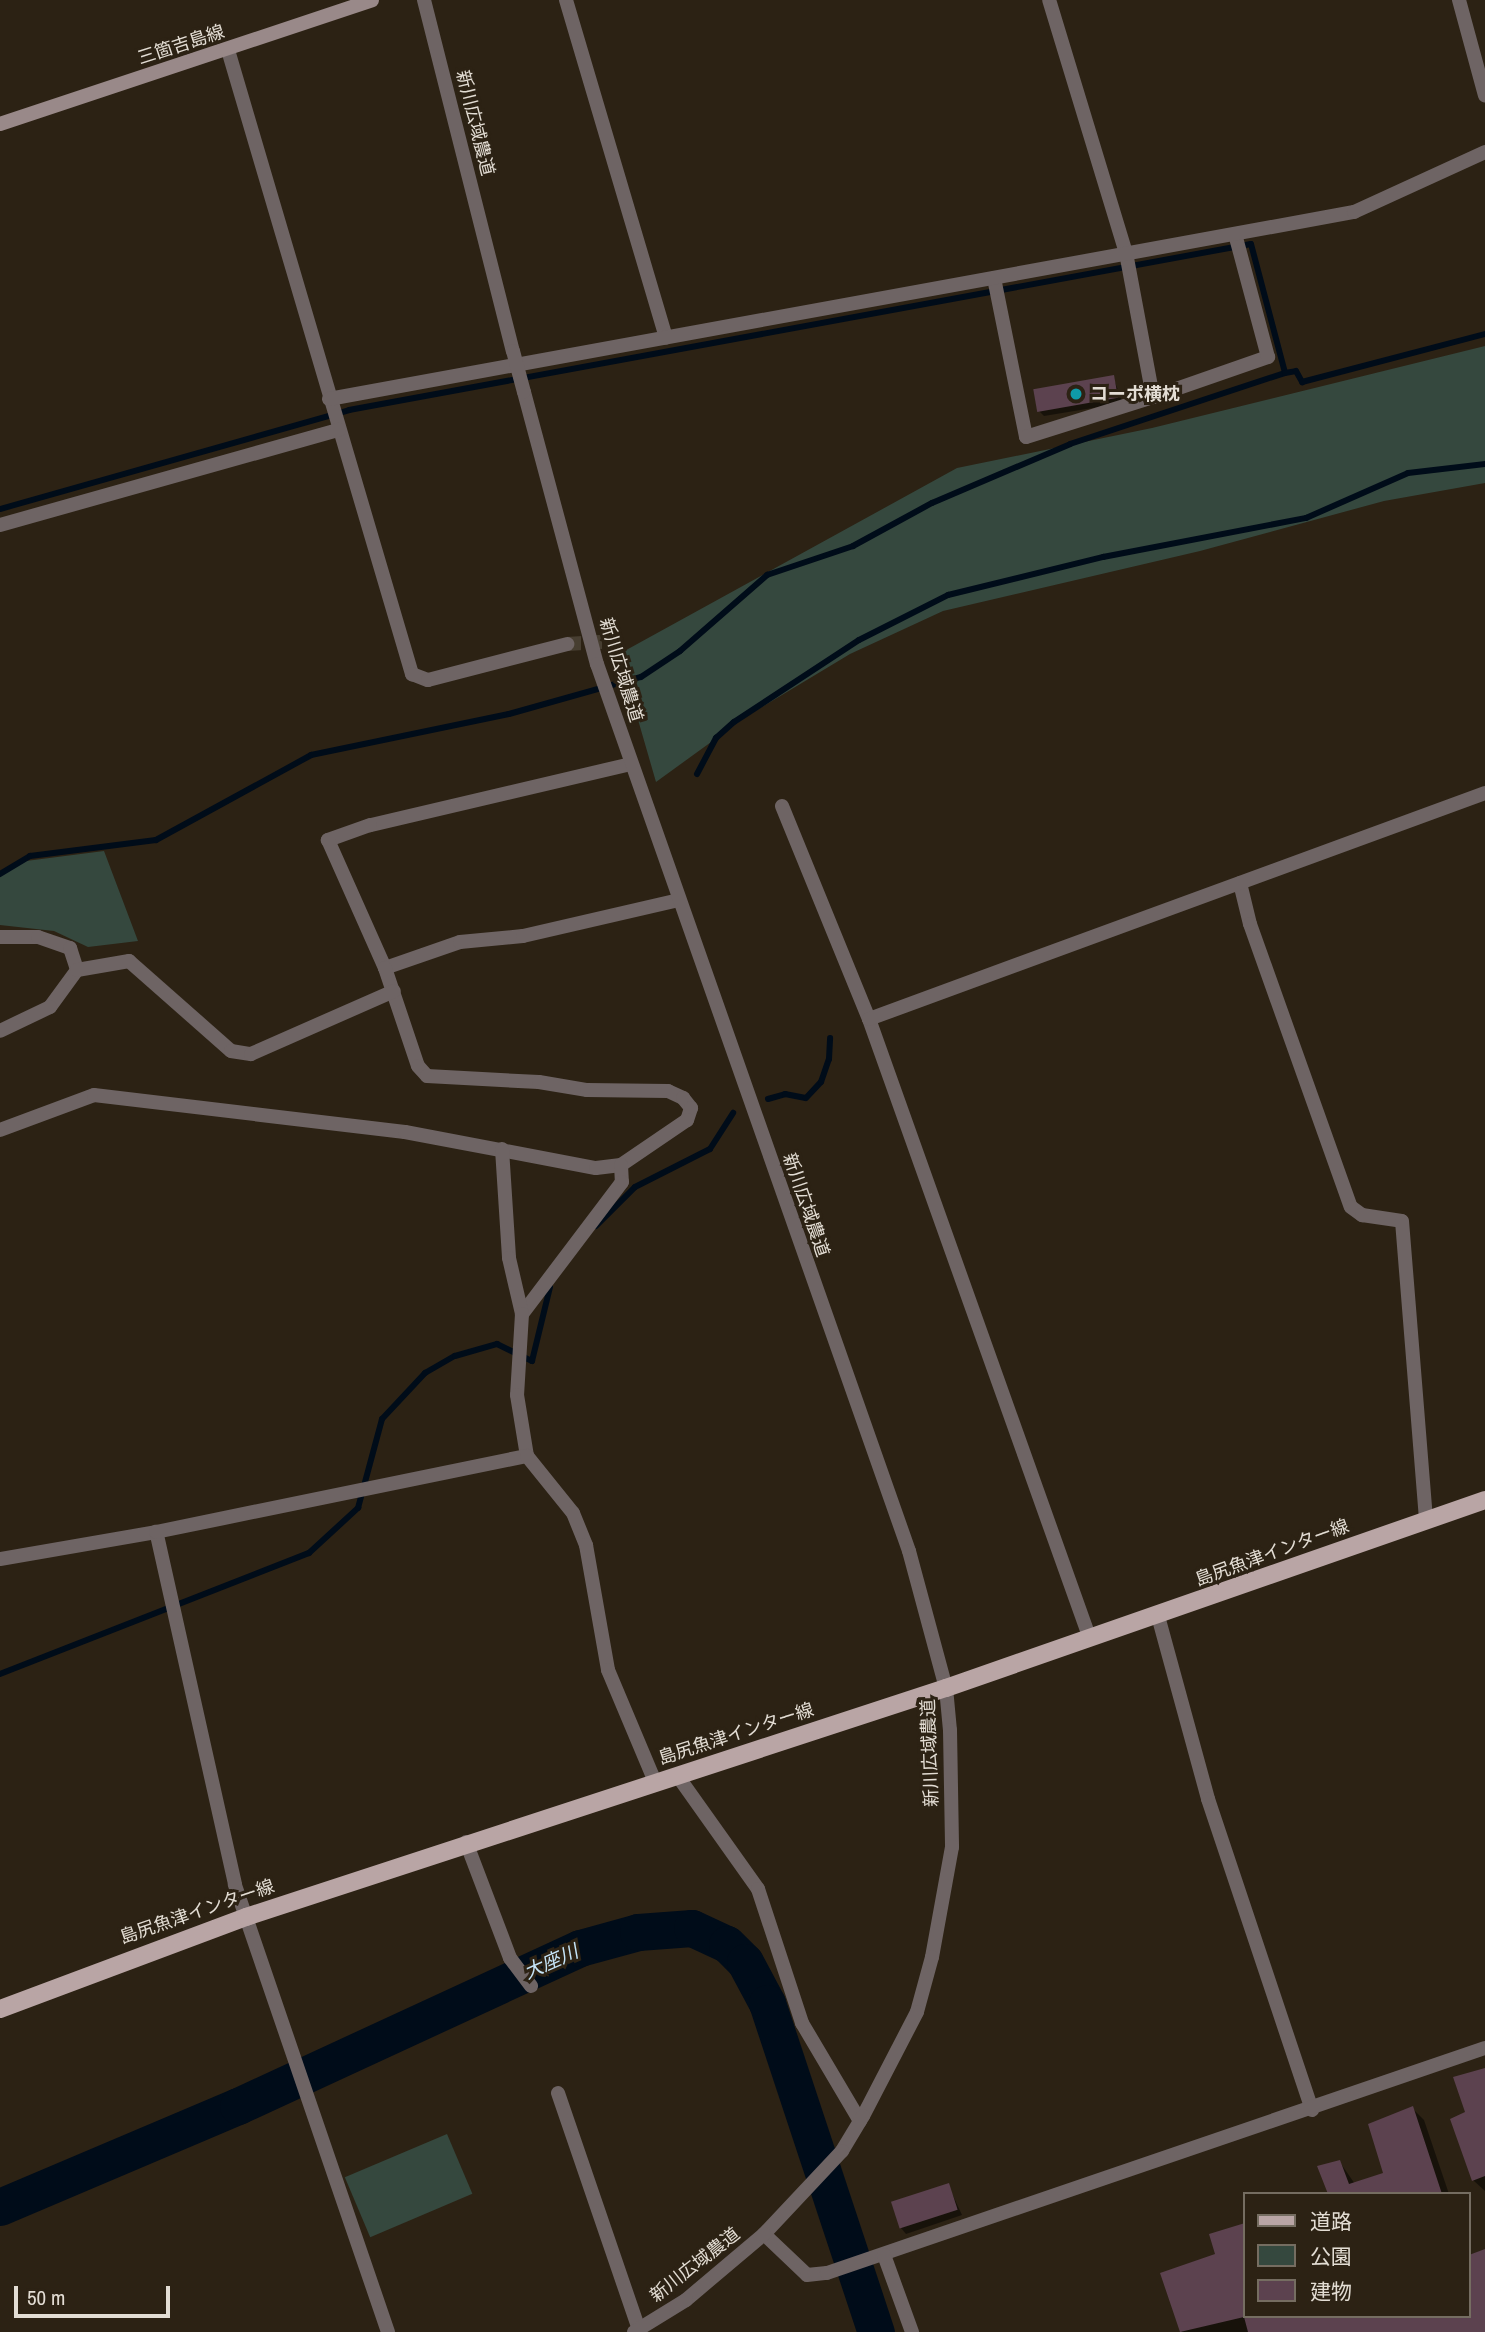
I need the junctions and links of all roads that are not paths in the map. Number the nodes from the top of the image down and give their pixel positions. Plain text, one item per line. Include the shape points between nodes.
1 (372, 0) edge
2 (424, 0) edge
3 (566, 0) edge
4 (1049, 0) edge
5 (1460, 0) edge
6 (228, 50) junction
7 (1485, 96) edge
8 (0, 124) edge
9 (1485, 152) edge
10 (1235, 234) junction
11 (1126, 255) junction
12 (995, 279) junction
13 (667, 338) junction
14 (1153, 397) junction
15 (329, 398) junction
16 (339, 430) junction
17 (0, 525) edge
18 (567, 644) tunnel mouth
19 (631, 764) junction
20 (1485, 793) edge
21 (782, 806) dead end
22 (1240, 883) junction
23 (679, 900) junction
24 (0, 937) edge
25 (385, 968) junction
26 (77, 970) junction
27 (394, 991) junction
28 (869, 1019) junction
29 (0, 1031) edge
30 (0, 1130) edge
31 (502, 1150) junction
32 (621, 1165) junction
33 (522, 1314) junction
34 (527, 1456) junction
35 (1485, 1500) edge
36 (1426, 1521) junction
37 (156, 1532) junction
38 (0, 1559) edge
39 (1158, 1616) junction
40 (1090, 1639) junction
41 (946, 1688) junction
42 (677, 1775) junction
43 (655, 1782) junction
44 (466, 1842) junction
45 (246, 1917) junction
46 (531, 1986) dead end
47 (0, 2009) edge
48 (1485, 2048) edge
49 (558, 2093) dead end
50 (1312, 2110) junction
51 (860, 2121) junction
52 (764, 2234) junction
53 (880, 2256) junction
54 (636, 2331) edge
55 (388, 2332) edge
56 (912, 2332) edge

1 - 6 main road, 三箇吉島線
2 - 19 street, 新川広域農道, bridge via 600,674
3 - 13 street
4 - 11 street
5 - 7 street
6 - 8 main road, 三箇吉島線
6 - 15 street
9 - 10 street via 1354,212
10 - 11 street
10 - 14 street via 1268,357
11 - 12 street
11 - 14 street
12 - 13 street
12 - 14 street via 1026,437
13 - 15 street
15 - 16 street
16 - 17 street
16 - 18 street via 412,674 428,680
19 - 23 street, 新川広域農道
19 - 25 street via 370,825 328,840
20 - 22 street
21 - 28 street
22 - 28 street
22 - 36 street via 1250,924 1350,1208 1362,1215 1402,1221
23 - 25 street via 523,936 460,942
23 - 41 street, 新川広域農道 via 909,1551
24 - 26 street via 38,937 71,948
25 - 27 street
26 - 27 street via 129,961 231,1051 251,1054
26 - 29 street via 50,1007
27 - 32 street via 418,1066 427,1076 539,1082 587,1090 668,1091 683,1098 691,1108 687,1119
28 - 40 street
30 - 31 street via 94,1095 405,1132
31 - 32 street via 596,1168
31 - 33 street via 509,1258
32 - 33 street via 622,1182
33 - 34 street via 517,1395
34 - 37 street
34 - 43 street via 573,1513 586,1545 608,1670
35 - 36 main road, 島尻魚津インター線
36 - 39 main road, 島尻魚津インター線
37 - 38 street
37 - 45 street
39 - 40 main road, 島尻魚津インター線
39 - 50 street via 1208,1799
40 - 41 main road, 島尻魚津インター線
41 - 42 main road, 島尻魚津インター線
41 - 51 street, 新川広域農道 via 952,1847 932,1957 917,2012
42 - 43 main road, 島尻魚津インター線
42 - 51 street via 758,1889 802,2023
43 - 44 main road, 島尻魚津インター線
44 - 45 main road, 島尻魚津インター線
44 - 46 street via 510,1958
45 - 47 main road, 島尻魚津インター線
45 - 55 street
48 - 50 street
49 - 54 street
50 - 53 street
51 - 52 street, 新川広域農道 via 842,2151
52 - 53 street via 807,2274 827,2273
52 - 54 street, 新川広域農道 via 697,2292
53 - 56 street

